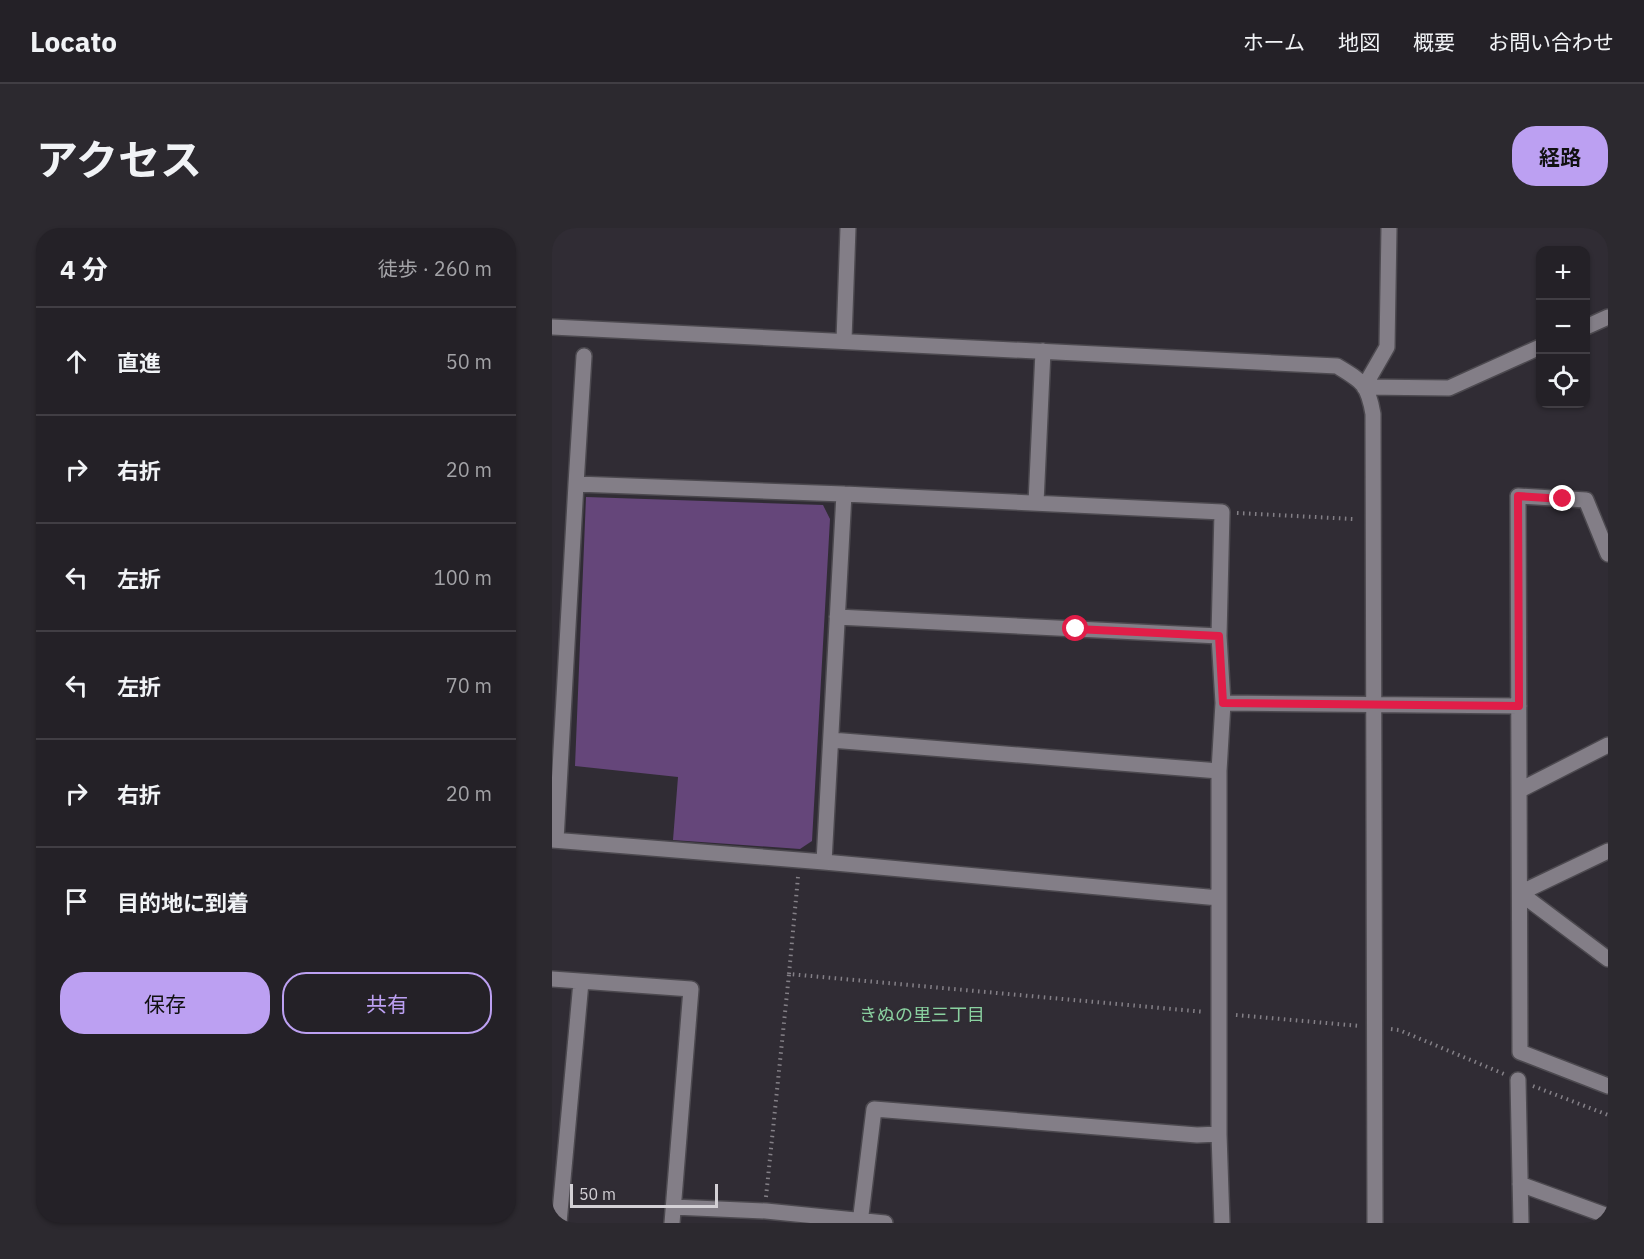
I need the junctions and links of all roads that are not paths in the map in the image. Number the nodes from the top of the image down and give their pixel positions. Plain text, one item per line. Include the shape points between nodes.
1 (848, 228) edge
2 (1389, 228) edge
3 (1608, 316) edge
4 (1590, 325) edge
5 (552, 327) edge
6 (844, 340) junction
7 (1536, 349) edge
8 (1043, 351) junction
9 (584, 356) dead end
10 (1365, 387) junction
11 (576, 484) junction
12 (844, 494) junction
13 (1036, 503) junction
14 (1608, 554) edge
15 (837, 617) junction
16 (1219, 636) junction
17 (1223, 703) junction
18 (1374, 704) junction
19 (1519, 706) junction
20 (831, 740) junction
21 (1608, 745) edge
22 (1220, 771) junction
23 (1520, 790) junction
24 (554, 840) edge
25 (1608, 851) edge
26 (824, 862) junction
27 (1520, 893) junction
28 (1219, 898) junction
29 (1608, 959) edge
30 (552, 979) edge
31 (581, 982) junction
32 (1518, 1080) road end
33 (1608, 1086) edge
34 (1219, 1134) junction
35 (1521, 1184) junction
36 (673, 1207) junction
37 (1608, 1216) edge
38 (860, 1221) edge
39 (559, 1223) edge
40 (672, 1223) edge
41 (885, 1223) edge
42 (1222, 1223) edge
43 (1375, 1223) edge
44 (1521, 1223) edge

1 - 6 street
2 - 10 street via 1387,347
3 - 4 street
5 - 6 street
6 - 8 street
7 - 10 street via 1449,388
8 - 10 street via 1337,366
8 - 13 street
9 - 11 street
10 - 18 street via 1373,414
11 - 12 street
11 - 24 street
12 - 13 street
12 - 15 street
13 - 16 street via 1222,512
14 - 19 street via 1586,500 1518,496
15 - 16 street
15 - 20 street
16 - 17 street
17 - 18 street
17 - 22 street
18 - 19 street
18 - 43 street
19 - 23 street
20 - 22 street
20 - 26 street
21 - 23 street
22 - 28 street
23 - 27 street
24 - 26 street
25 - 27 street
26 - 28 street
27 - 29 street
27 - 33 street via 1520,1052
28 - 34 street
30 - 31 street
31 - 36 street via 691,989
31 - 39 street
32 - 35 street
34 - 38 street via 874,1109
34 - 42 street
35 - 37 street
35 - 44 street
36 - 38 street
36 - 40 street
38 - 41 street

